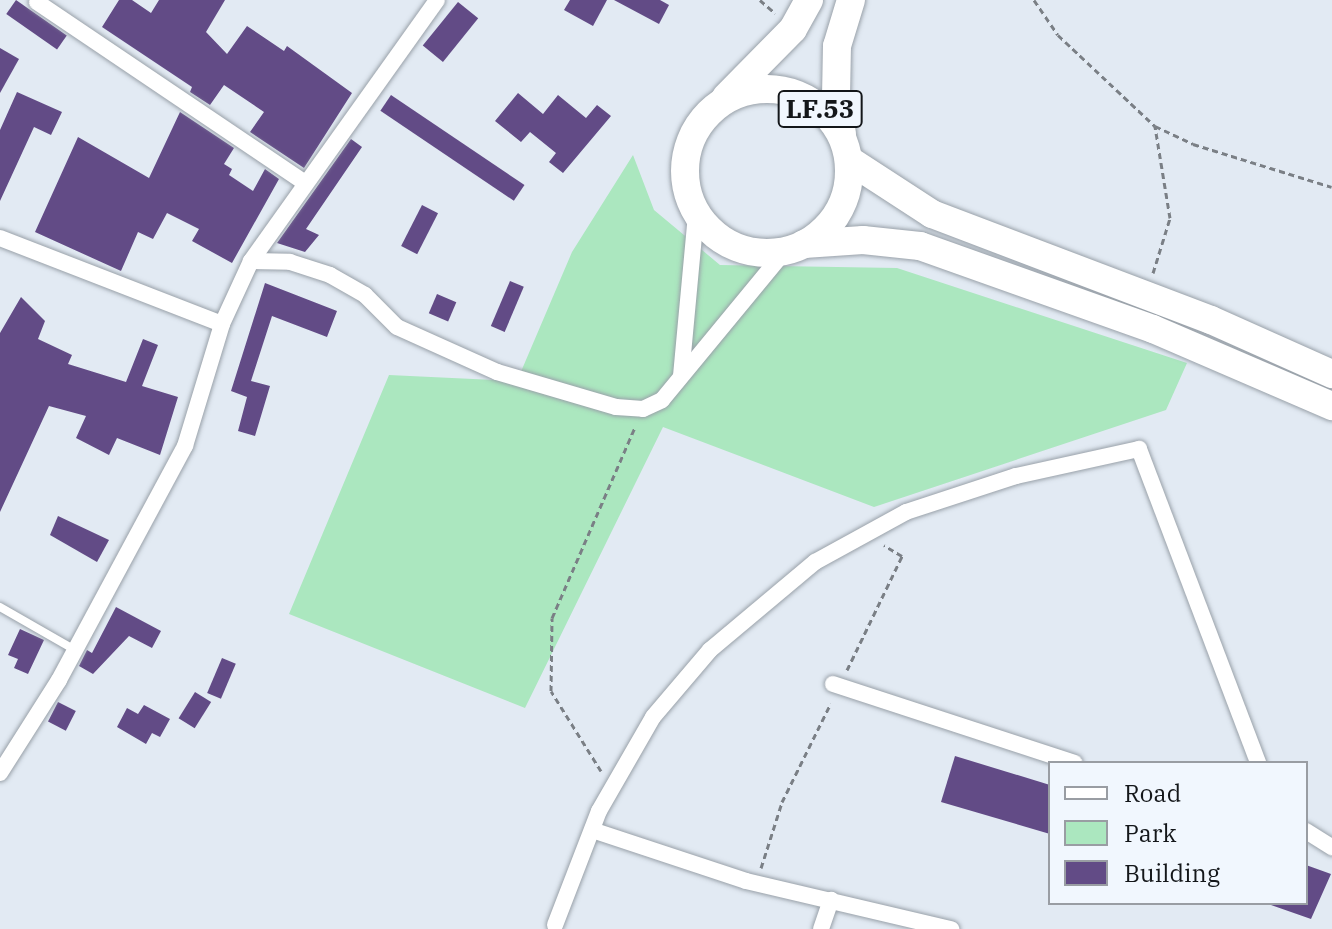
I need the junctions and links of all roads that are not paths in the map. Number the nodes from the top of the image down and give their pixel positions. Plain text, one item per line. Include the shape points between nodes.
1 (436, 0) edge
2 (809, 0) edge
3 (851, 0) edge
4 (37, 2) dead end
5 (723, 100) junction
6 (846, 149) junction
7 (304, 182) junction
8 (696, 213) junction
9 (0, 238) edge
10 (795, 248) junction
11 (251, 261) junction
12 (222, 324) junction
13 (1332, 374) edge
14 (681, 377) junction
15 (1332, 406) edge
16 (0, 607) edge
17 (75, 651) junction
18 (838, 686) road end
19 (1068, 761) edge
20 (1257, 761) edge
21 (0, 773) edge
22 (592, 830) junction
23 (1308, 832) edge
24 (1332, 847) edge
25 (831, 900) junction
26 (555, 925) dead end
27 (821, 929) edge
28 (951, 929) edge

1 - 7 street
2 - 5 highway, LF.53 via 793,29
3 - 6 highway, LF.53 via 837,46 836,97
4 - 7 street
5 - 6 highway, LF.53 via 768,88 792,92 831,118
5 - 8 highway, LF.53 via 703,117 687,151 686,190
6 - 10 highway, LF.53 via 844,200 835,218
6 - 13 highway, LF.53 via 932,214
7 - 11 street
8 - 10 highway via 734,247
8 - 14 street
9 - 12 street
10 - 14 street
10 - 15 highway via 863,240 920,246 1153,329
11 - 12 street
11 - 14 street via 290,262 330,275 365,295 397,327 497,372 616,407 643,409 662,400
12 - 17 street via 185,446
16 - 17 lane
17 - 21 street
18 - 19 street
20 - 22 street via 1139,449 1016,476 906,512 815,562 710,650 653,717
22 - 25 street via 756,883
22 - 26 street
23 - 24 street
25 - 27 street
25 - 28 street

